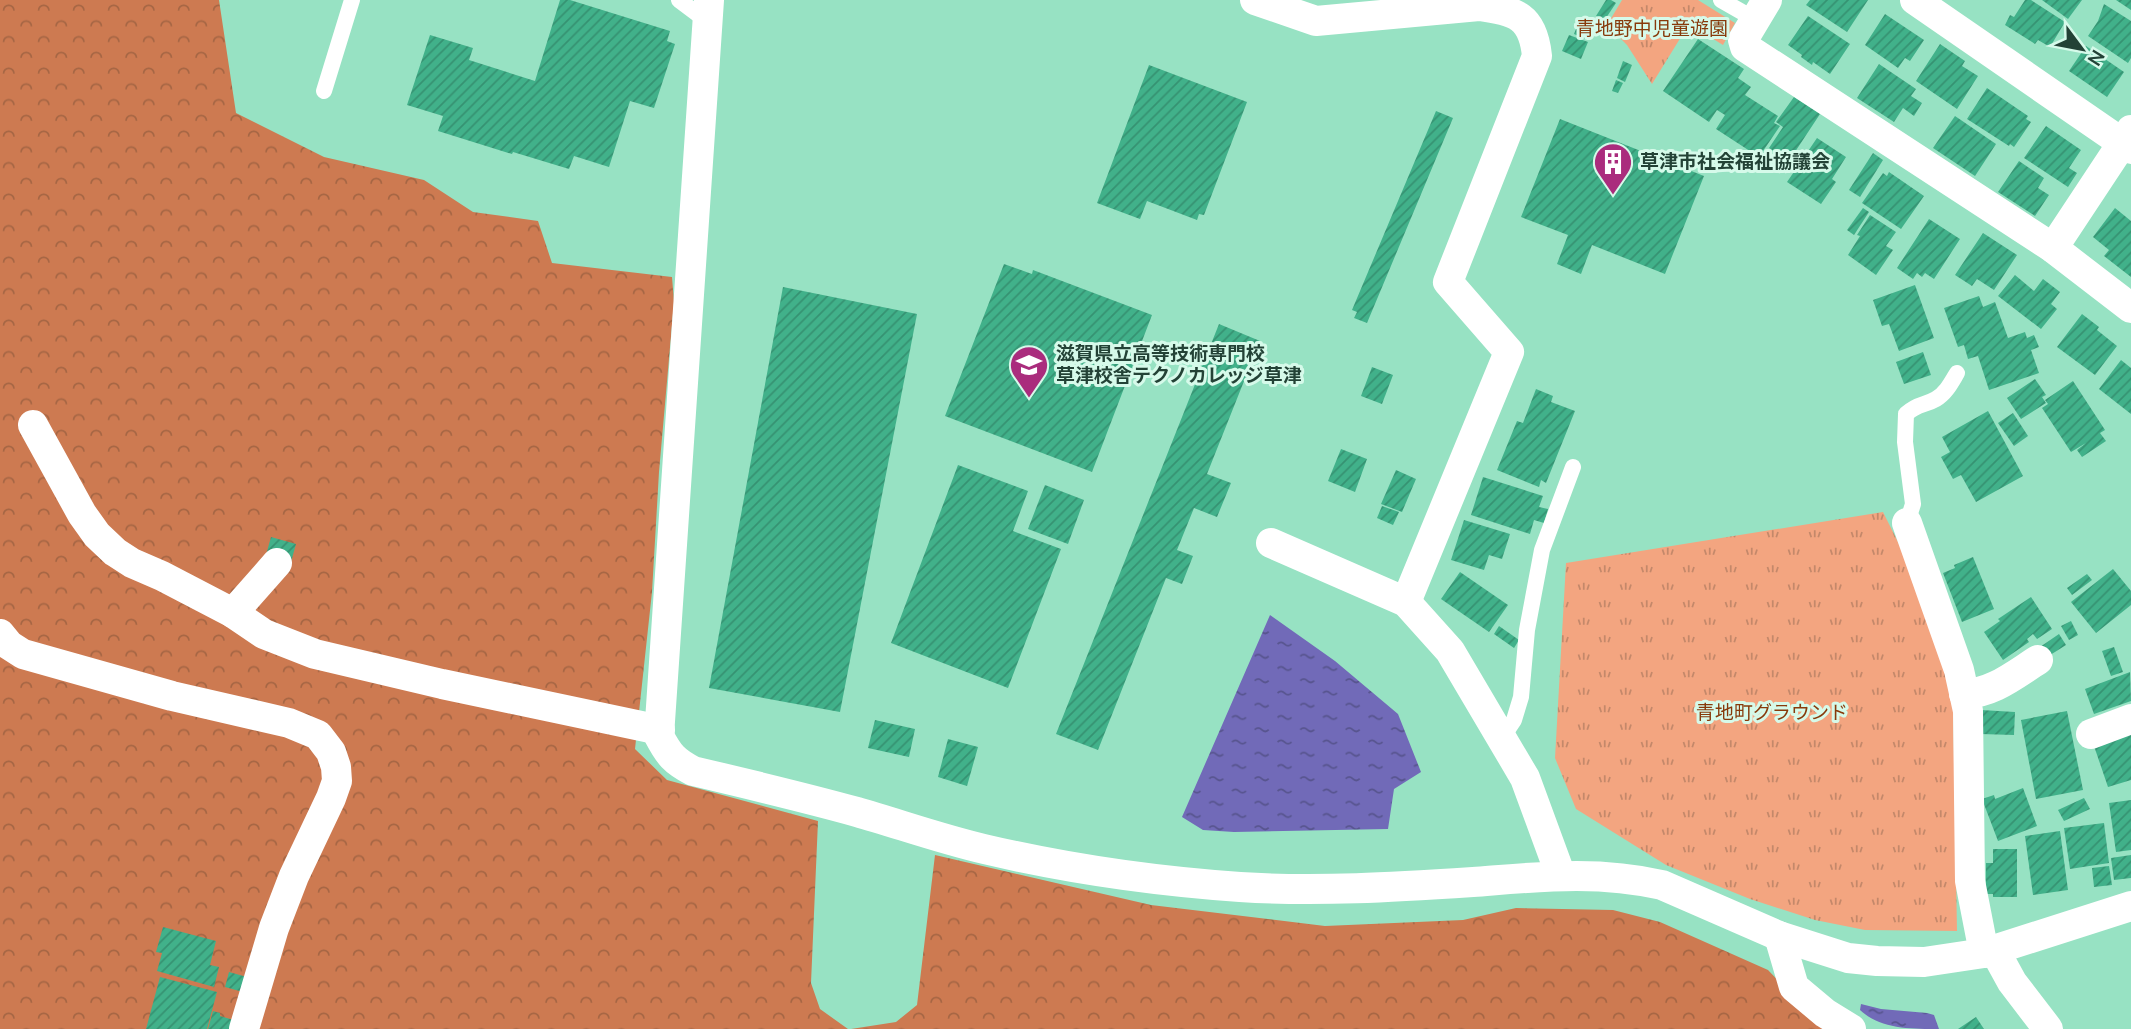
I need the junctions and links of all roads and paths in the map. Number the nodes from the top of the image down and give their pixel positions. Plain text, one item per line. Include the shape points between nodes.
1 (352, 0) edge
2 (680, 0) edge
3 (1255, 0) edge
4 (1721, 0) edge
5 (1915, 0) edge
6 (1348, 10) edge
7 (1761, 10) edge
8 (708, 11) edge
9 (324, 91) dead end
10 (2128, 141) edge
11 (2053, 248) junction
12 (2131, 308) edge
13 (1957, 373) dead end
14 (33, 425) dead end
15 (1573, 467) dead end
16 (1907, 523) joint
17 (1271, 543) dead end
18 (277, 563) dead end
19 (1406, 603) junction
20 (233, 613) junction
21 (0, 634) edge
22 (2038, 660) dead end
23 (1964, 694) junction
24 (2131, 719) edge
25 (660, 730) junction
26 (2091, 734) dead end
27 (1502, 738) junction
28 (1561, 876) junction
29 (2131, 906) edge
30 (1779, 936) junction
31 (1989, 952) junction
32 (244, 1029) edge
33 (1852, 1029) edge
34 (2048, 1029) edge

1 - 9 lane
2 - 8 lane
3 - 6 street via 1316,21
4 - 7 lane
5 - 10 street
6 - 19 street via 1495,8 1520,17 1529,26 1537,56 1448,282 1509,352
7 - 11 street via 1743,40 1745,47
8 - 25 street
10 - 11 street
11 - 12 street
13 - 16 lane via 1935,400 1915,405 1906,414 1913,504
14 - 20 street via 82,514 115,552
15 - 27 lane via 1542,550 1527,630 1521,697
16 - 23 street
17 - 19 street
18 - 20 street
19 - 27 street via 1450,652
20 - 25 street via 264,634 315,654
21 - 32 street via 23,654 289,723 317,736 331,752 337,781 274,928
22 - 23 street via 1997,686
23 - 31 street via 1968,711 1969,881
24 - 26 street
25 - 28 street via 668,753 693,771 982,849 1077,868 1156,880 1295,889
27 - 28 street via 1525,778
28 - 30 street via 1606,875 1662,885
29 - 31 street
30 - 31 street via 1848,958 1877,961 1924,962
30 - 33 street via 1794,987
31 - 34 street

